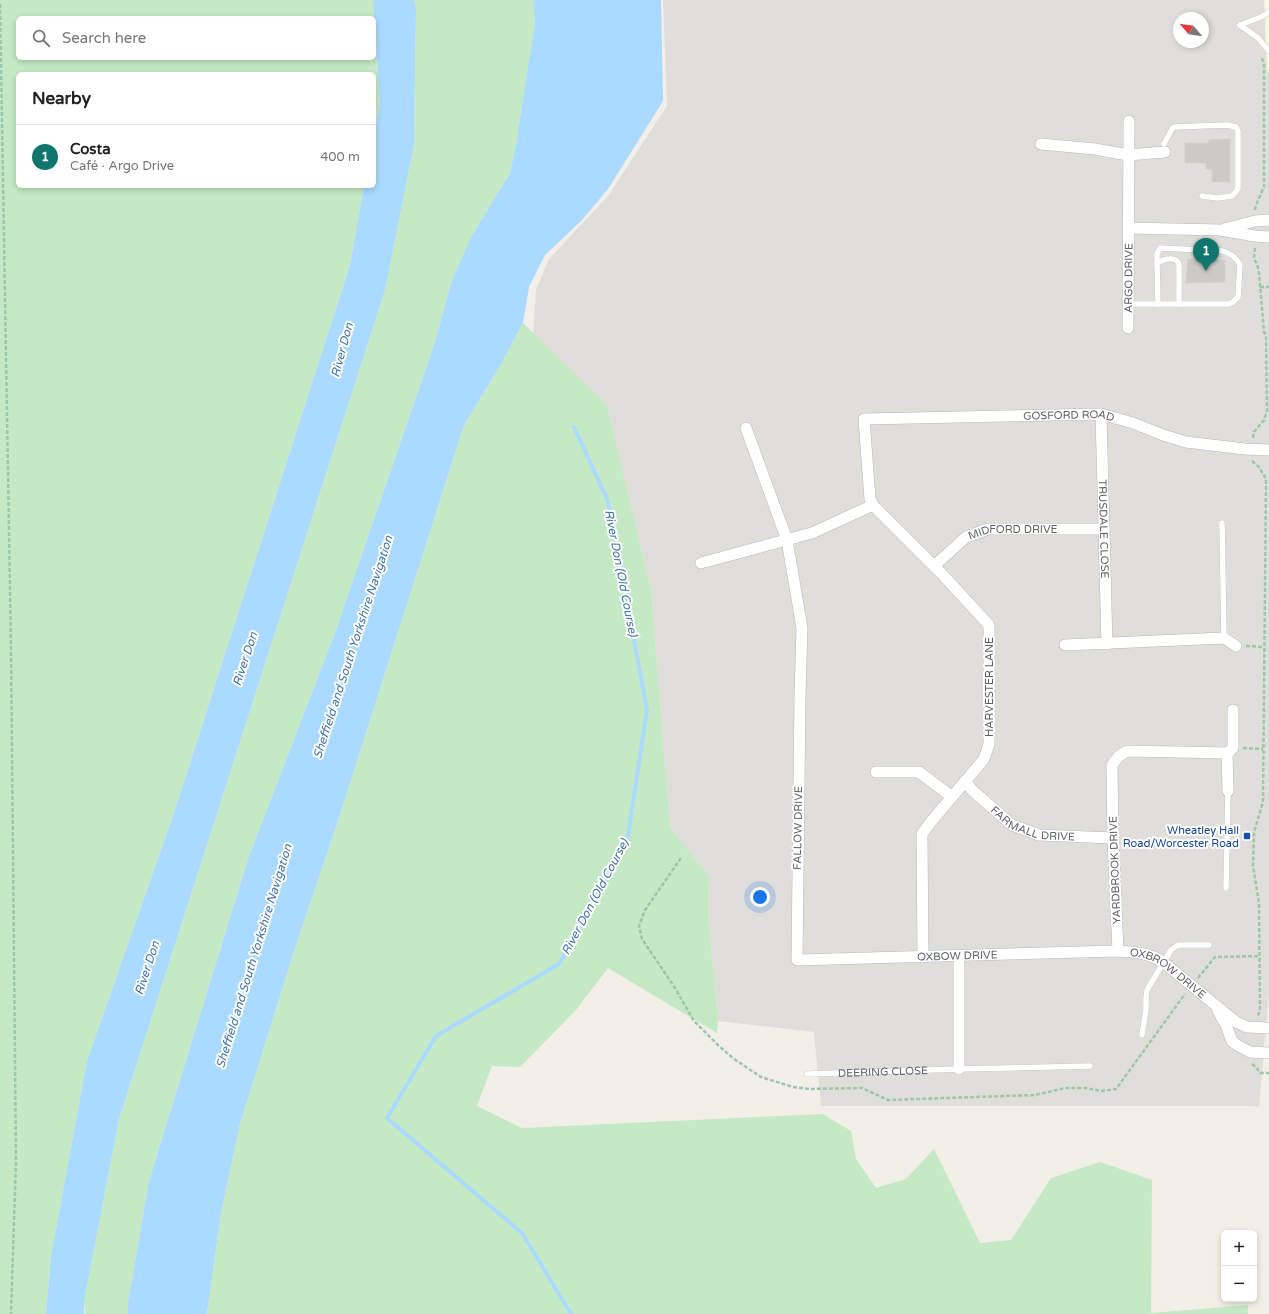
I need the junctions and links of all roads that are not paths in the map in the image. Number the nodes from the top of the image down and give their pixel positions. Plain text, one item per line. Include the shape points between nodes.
1 (1269, 12) edge
2 (1269, 51) edge
3 (1129, 121) dead end
4 (1041, 144) dead end
5 (1164, 148) joint
6 (1128, 155) junction
7 (1202, 196) dead end
8 (1269, 220) edge
9 (1129, 228) junction
10 (1220, 230) junction
11 (1269, 237) edge
12 (1157, 264) junction
13 (1128, 304) junction
14 (1158, 304) junction
15 (1179, 304) junction
16 (1128, 328) dead end
17 (1101, 414) junction
18 (746, 428) dead end
19 (1269, 450) edge
20 (873, 505) junction
21 (1222, 523) dead end
22 (1104, 529) junction
23 (786, 540) junction
24 (701, 563) dead end
25 (934, 566) junction
26 (1224, 638) junction
27 (1107, 644) junction
28 (1065, 645) dead end
29 (1236, 646) road end
30 (1233, 710) dead end
31 (1230, 750) junction
32 (876, 772) dead end
33 (965, 781) junction
34 (1228, 791) joint
35 (952, 797) junction
36 (1113, 838) junction
37 (1226, 888) dead end
38 (1209, 944) dead end
39 (1118, 951) junction
40 (959, 956) junction
41 (923, 957) junction
42 (797, 960) joint
43 (1163, 962) junction
44 (1214, 1004) junction
45 (1269, 1028) edge
46 (1142, 1035) dead end
47 (1269, 1053) edge
48 (1090, 1066) dead end
49 (959, 1069) junction
50 (807, 1074) dead end

1 - 2 lane via 1240,25 1258,38
3 - 6 street, ARGO DRIVE
4 - 6 street
5 - 6 street
5 - 7 lane via 1174,127 1236,127 1238,189 1232,196
6 - 9 street, ARGO DRIVE
8 - 10 street, ARGO DRIVE
9 - 10 street, ARGO DRIVE
9 - 13 street, ARGO DRIVE
10 - 11 street, ARGO DRIVE
12 - 14 lane
12 - 15 lane via 1169,259 1178,262
12 - 15 lane via 1160,248 1223,251 1232,254 1240,265 1238,297 1233,302
13 - 14 lane
13 - 16 street, ARGO DRIVE
14 - 15 lane
17 - 19 street, GOSFORD ROAD via 1186,442
17 - 20 street, GOSFORD ROAD via 864,419 870,499
17 - 22 street, TRUSDALE CLOSE
18 - 23 street, FALLOW DRIVE
20 - 23 street via 812,533
20 - 25 street, HARVESTER LANE
21 - 26 lane
22 - 25 street, MIDFORD DRIVE via 988,529 966,537
22 - 27 street, TRUSDALE CLOSE
23 - 24 street
23 - 42 street, FALLOW DRIVE via 802,628
25 - 33 street, HARVESTER LANE via 989,625 990,744 984,759
26 - 27 street
26 - 29 street
27 - 28 street
30 - 31 street
31 - 34 street
31 - 36 street, YARDBROOK DRIVE via 1126,750 1112,765
32 - 35 street via 919,772
33 - 35 street, HARVESTER LANE
33 - 36 street, FARMALL DRIVE via 1012,825 1032,833
34 - 37 lane
35 - 41 street, HARVESTER LANE via 922,834
36 - 39 street, YARDBROOK DRIVE
38 - 43 lane via 1178,945
39 - 40 street, OXBOW DRIVE
39 - 43 street, OXBROW DRIVE via 1145,954
40 - 41 street, OXBOW DRIVE
40 - 49 street
41 - 42 street, OXBOW DRIVE
43 - 44 street, OXBROW DRIVE
43 - 46 lane via 1147,990
44 - 45 street, OXBROW DRIVE via 1243,1026
44 - 47 street, OXBROW DRIVE via 1237,1045 1250,1052
48 - 49 lane, DEERING CLOSE
49 - 50 lane, DEERING CLOSE

